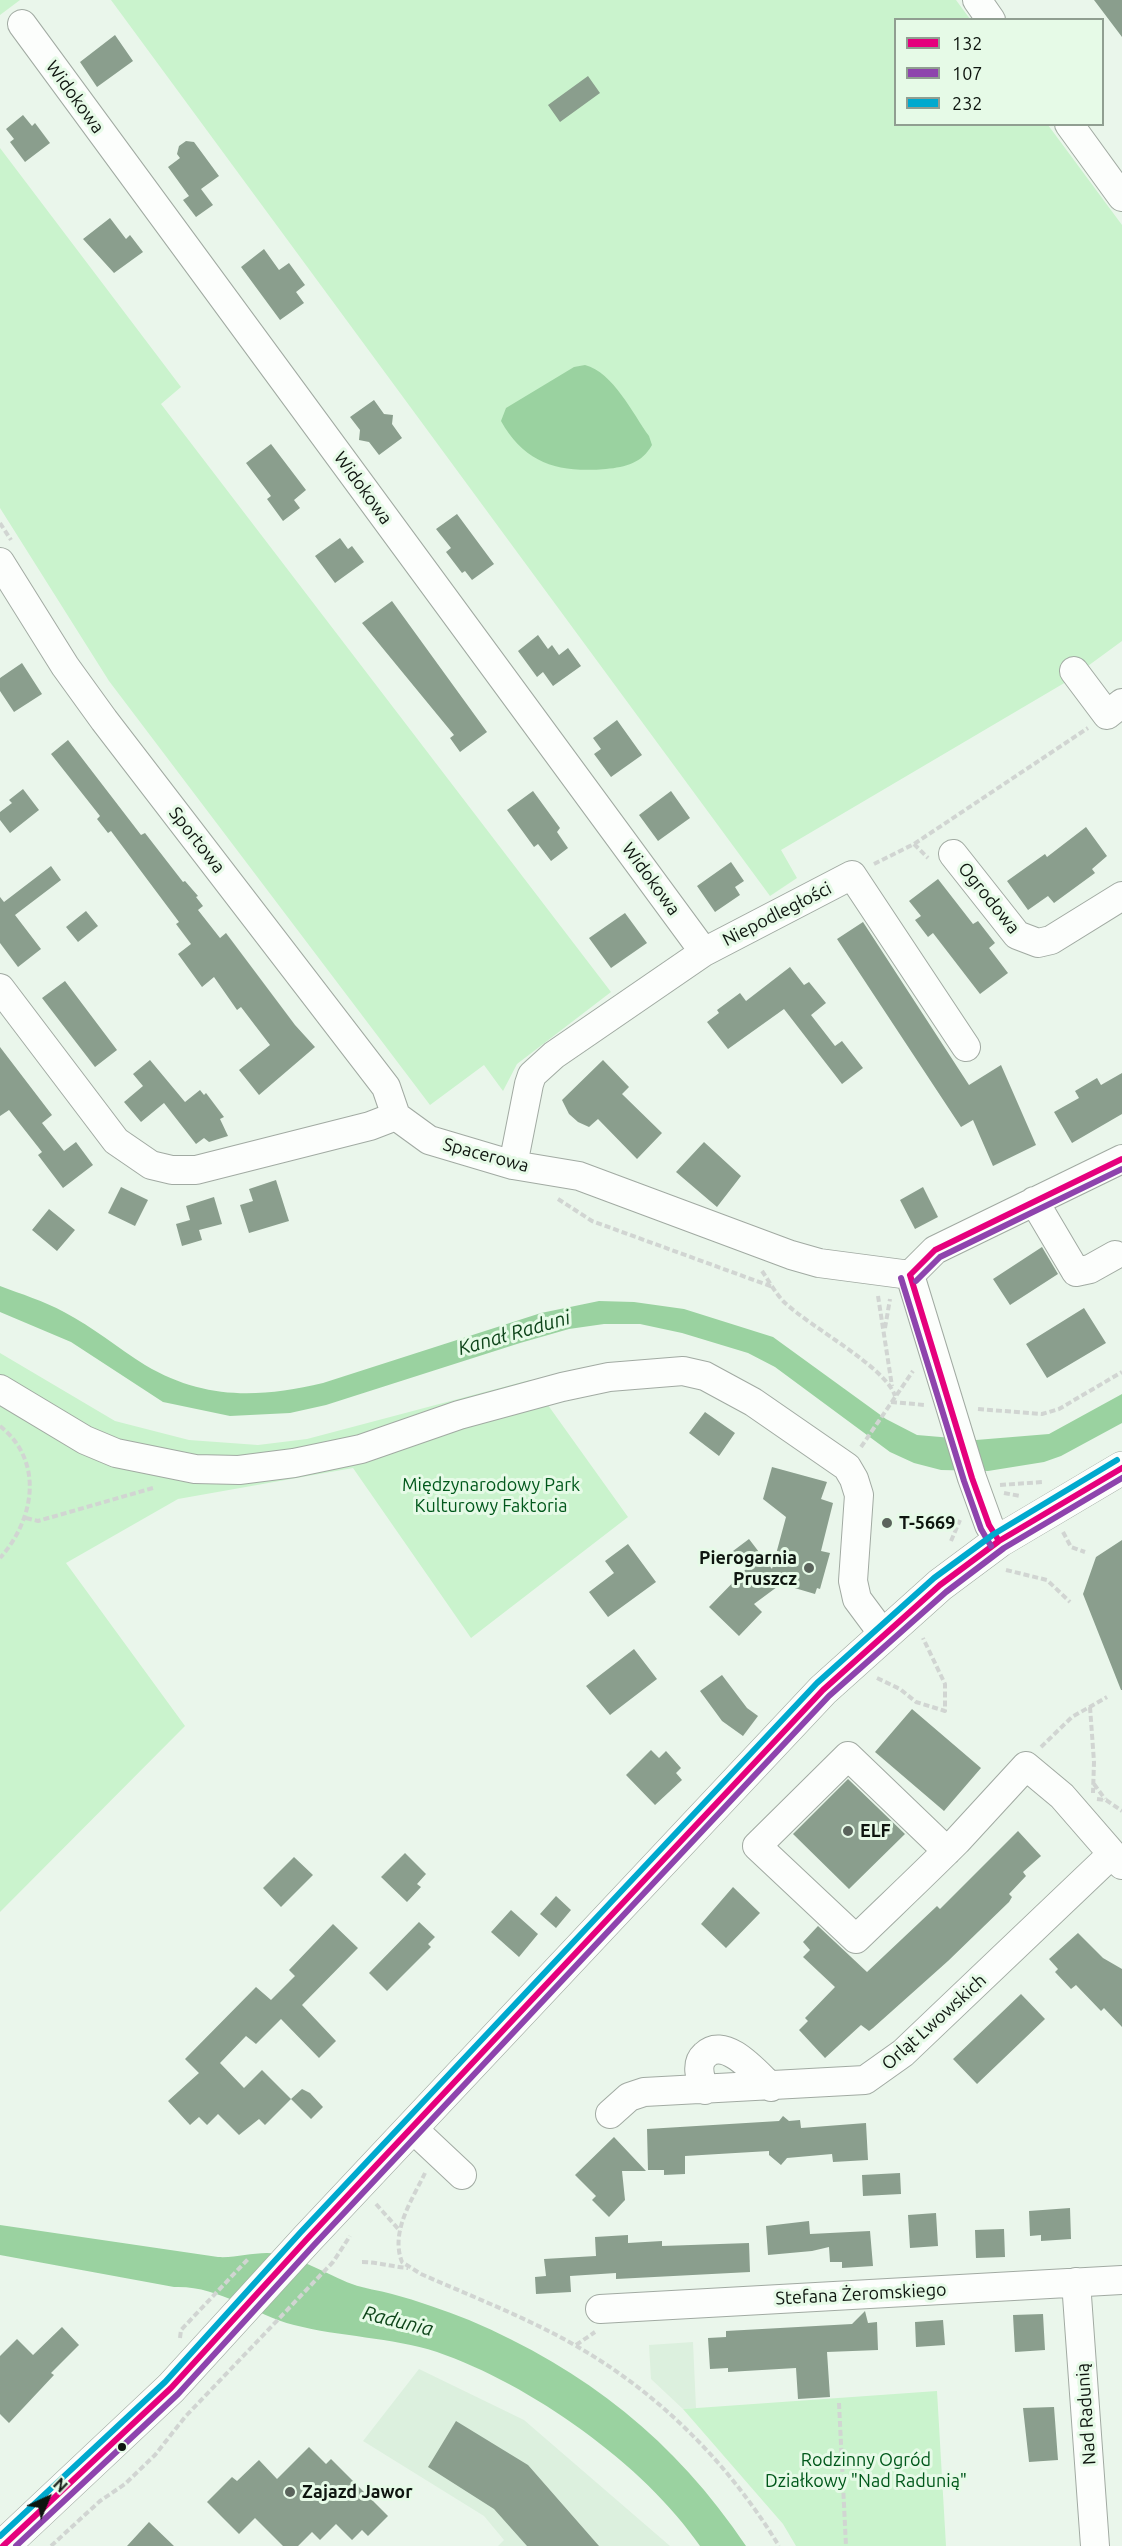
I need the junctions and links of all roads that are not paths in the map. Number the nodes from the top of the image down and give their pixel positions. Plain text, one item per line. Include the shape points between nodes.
1 (977, 0) edge
2 (990, 18) edge
3 (22, 24) dead end
4 (1070, 126) edge
5 (1122, 198) edge
6 (0, 562) edge
7 (1074, 671) dead end
8 (1115, 709) edge
9 (953, 854) dead end
10 (1122, 896) edge
11 (704, 952) junction
12 (0, 988) edge
13 (966, 1047) dead end
14 (396, 1116) junction
15 (1122, 1159) edge
16 (513, 1165) junction
17 (1034, 1201) junction
18 (1115, 1255) dead end
19 (910, 1275) junction
20 (0, 1389) edge
21 (1122, 1468) edge
22 (998, 1555) junction
23 (883, 1634) junction
24 (952, 1846) junction
25 (1117, 1860) edge
26 (771, 2086) junction
27 (705, 2090) junction
28 (610, 2114) dead end
29 (422, 2141) junction
30 (462, 2175) dead end
31 (1122, 2280) edge
32 (1076, 2282) junction
33 (598, 2320) road end
34 (3, 2546) edge
35 (1095, 2546) edge

1 - 2 street
3 - 11 street, Widokowa
4 - 5 street
6 - 14 street, Sportowa via 104,720 386,1087
7 - 8 street
9 - 10 street, Ogrodowa via 1017,935 1031,942 1051,940
11 - 13 street, Niepodległości via 852,875
11 - 16 street, Niepodległości via 554,1055 532,1075
12 - 14 street via 116,1141 151,1165 196,1170
14 - 16 street, Spacerowa via 429,1140
15 - 17 street
16 - 19 street, Spacerowa via 579,1176 819,1263
17 - 18 street via 1076,1272
17 - 19 street via 935,1250
19 - 22 street via 961,1415
20 - 23 street via 116,1454 195,1469 239,1470 361,1449 515,1398 609,1377 683,1371 705,1376 753,1402 847,1467 859,1495 856,1599
21 - 22 main road
22 - 23 main road via 940,1585
23 - 29 main road via 823,1690
24 - 24 street via 856,1939 758,1846 848,1756
24 - 25 street via 1026,1766 1062,1796
25 - 26 street, Orląt Lwowskich via 877,2073 865,2080
26 - 27 street, Orląt Lwowskich
26 - 27 street via 740,2059 717,2049 702,2058 699,2069
27 - 28 street, Orląt Lwowskich via 644,2092 629,2097
29 - 30 street
29 - 34 main road via 215,2316 171,2388
31 - 32 street, Stefana Żeromskiego
32 - 33 street, Stefana Żeromskiego
32 - 35 street, Nad Radunią

